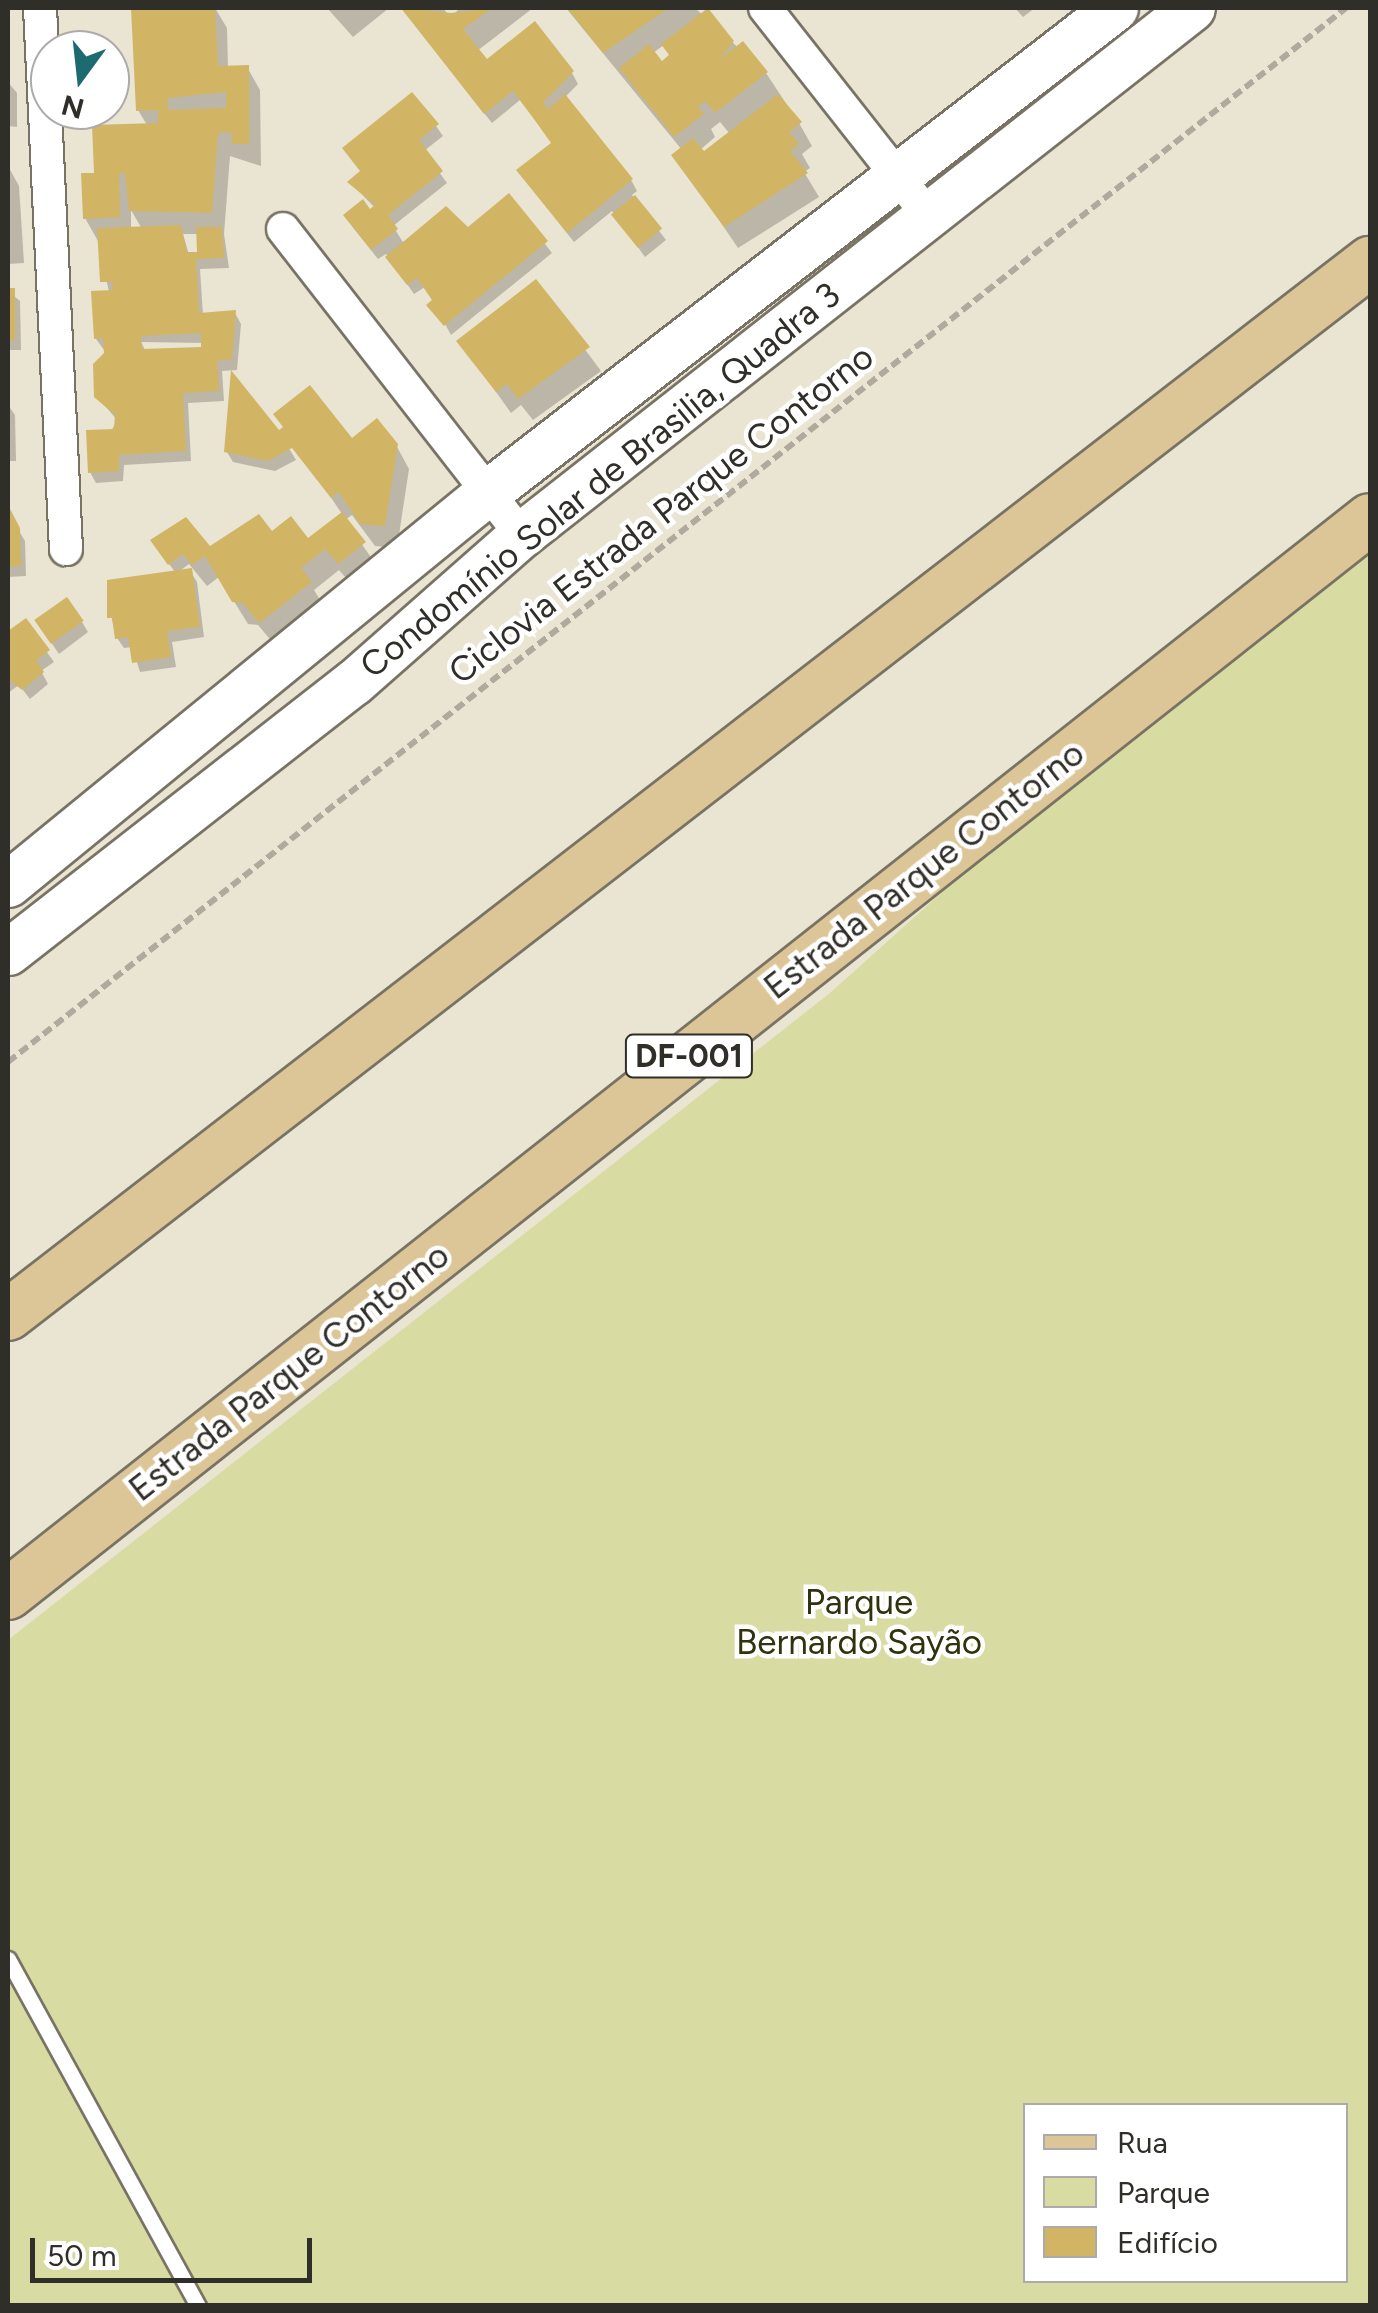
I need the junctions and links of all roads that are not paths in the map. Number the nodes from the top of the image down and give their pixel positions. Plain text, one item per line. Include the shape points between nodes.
1 (40, 8) edge
2 (765, 8) edge
3 (1115, 8) edge
4 (1192, 8) edge
5 (900, 178) junction
6 (927, 214) junction
7 (283, 229) dead end
8 (1370, 262) edge
9 (488, 492) junction
10 (1370, 519) edge
11 (521, 535) junction
12 (66, 549) dead end
13 (8, 884) edge
14 (8, 952) edge
15 (8, 1315) edge
16 (8, 1594) edge
17 (8, 1959) edge
18 (198, 2306) edge

1 - 12 street
2 - 5 street
3 - 5 street, Condomínio Solar de Brasilia, Quadra 3
4 - 6 street, Condomínio Solar de Brasilia, Quadra 3
5 - 6 street
5 - 9 street, Condomínio Solar de Brasilia, Quadra 3
6 - 11 street, Condomínio Solar de Brasilia, Quadra 3
7 - 9 street
8 - 15 main road
9 - 11 street
9 - 13 street, Condomínio Solar de Brasilia, Quadra 3
10 - 16 main road, Estrada Parque Contorno / DF-001
11 - 14 street, Condomínio Solar de Brasilia, Quadra 3 via 354,682
17 - 18 lane

